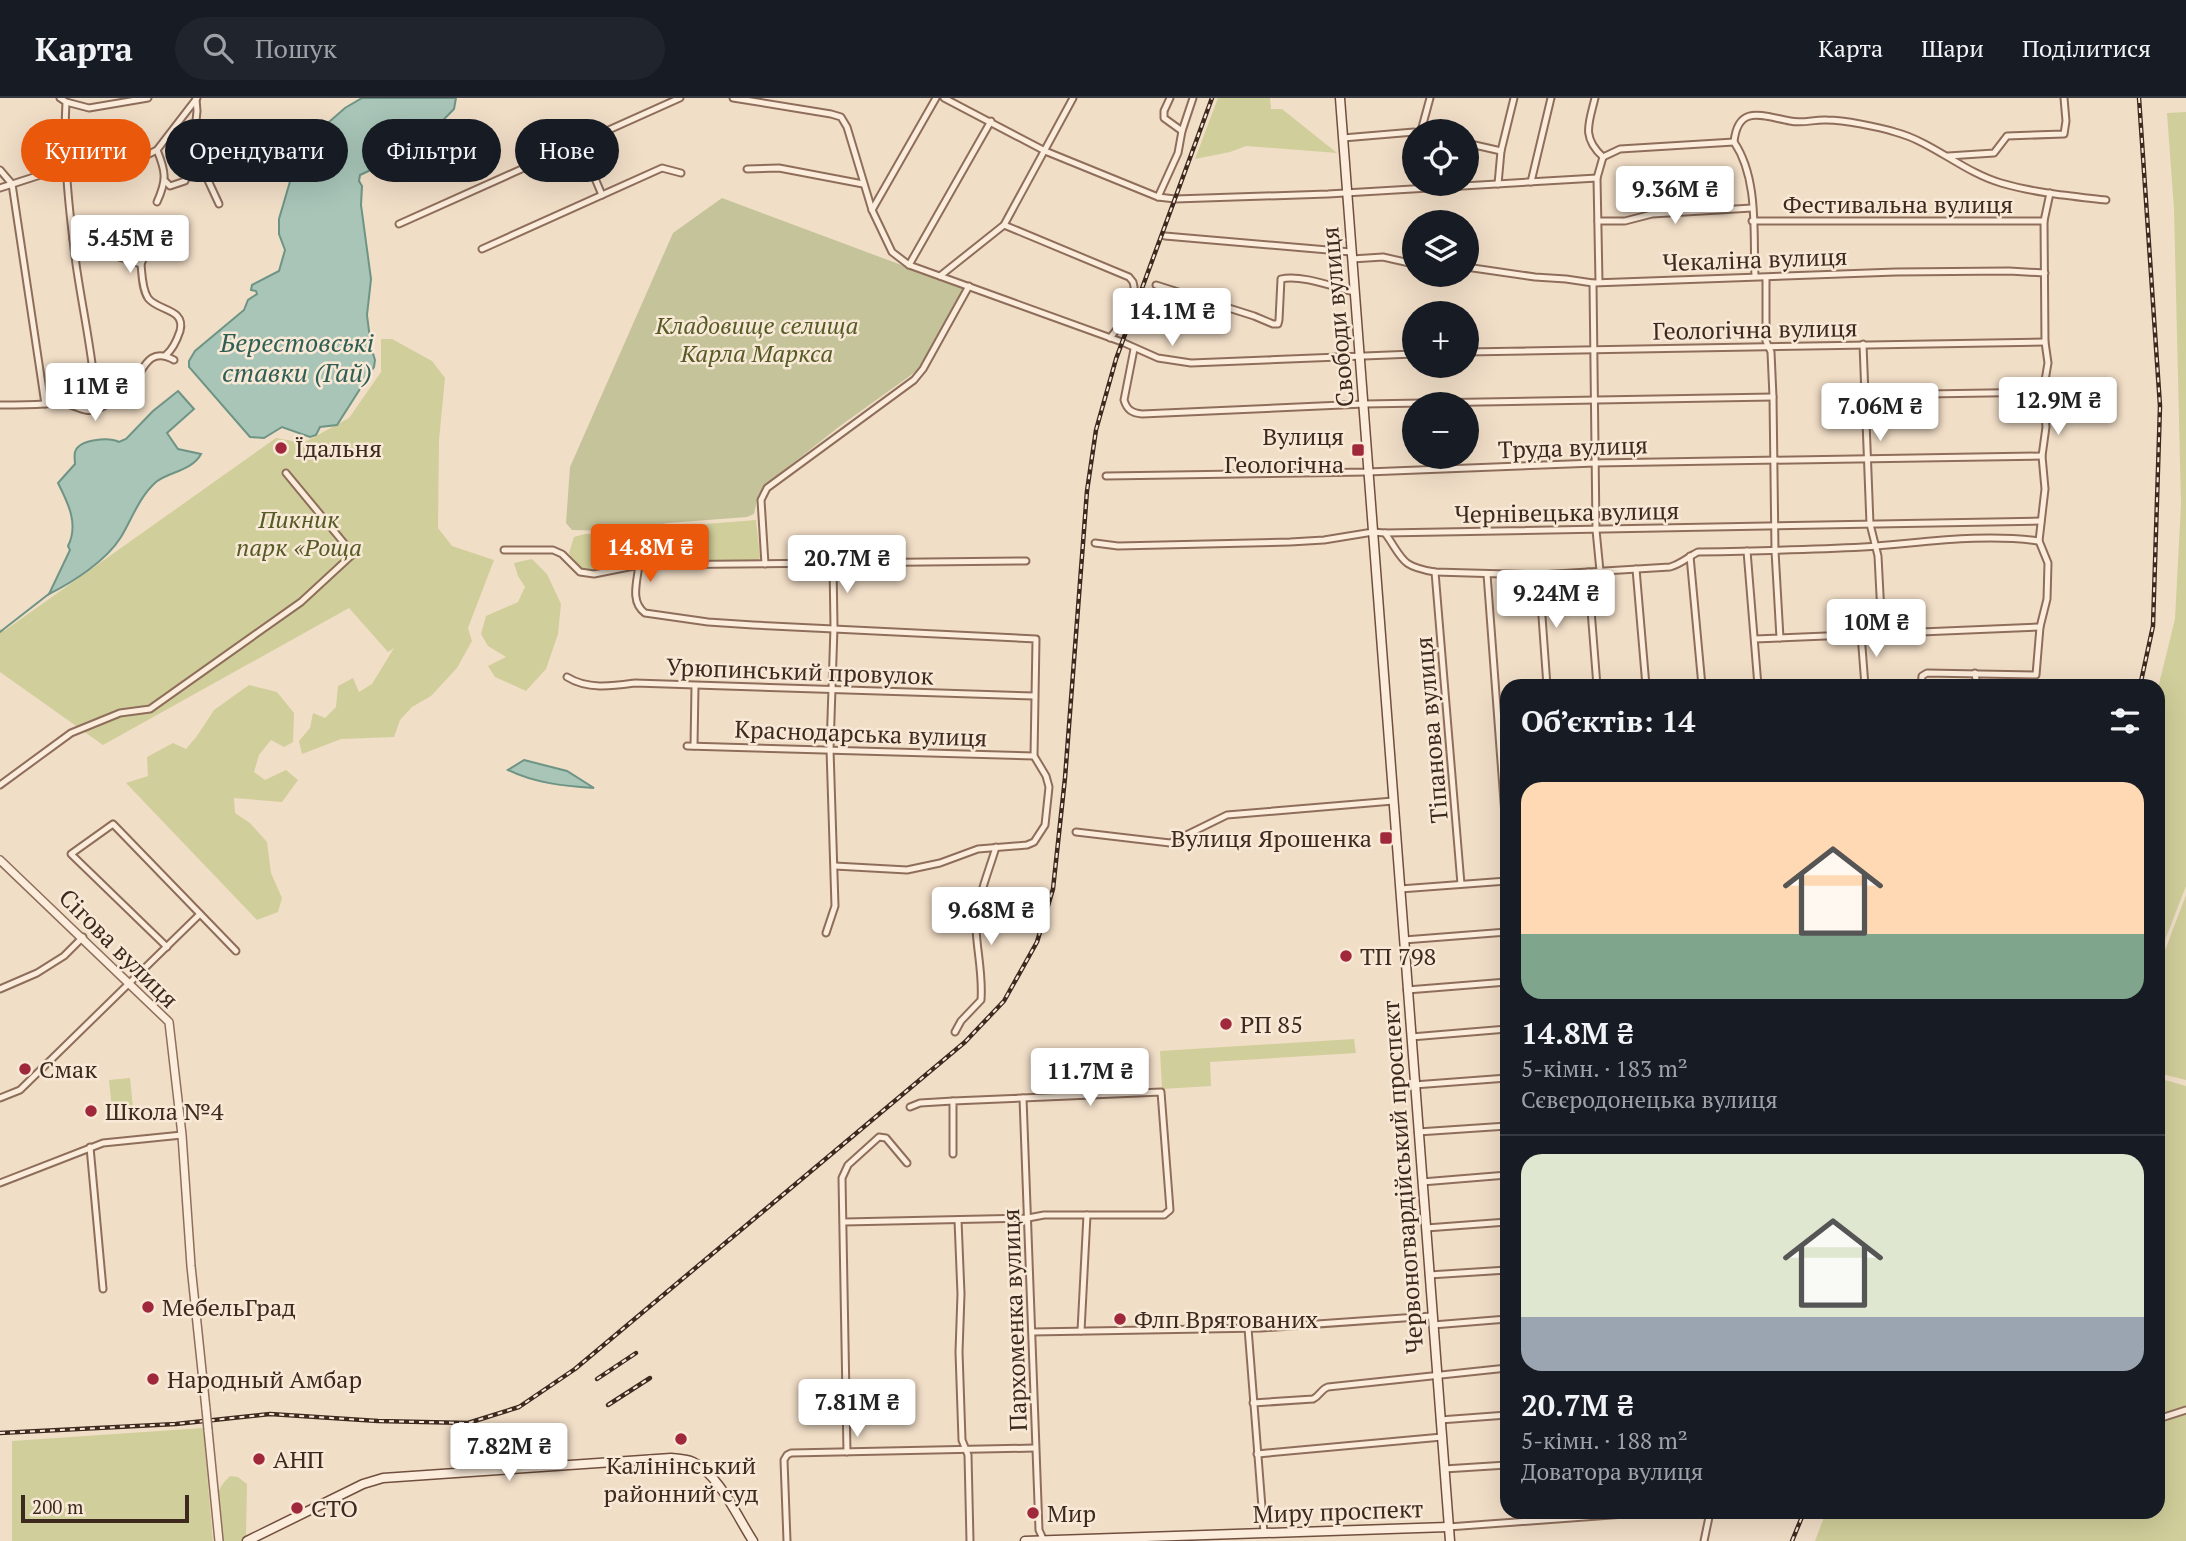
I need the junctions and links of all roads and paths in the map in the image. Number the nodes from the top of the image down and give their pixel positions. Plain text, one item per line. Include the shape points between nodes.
1 (148, 98) edge
2 (197, 98) edge
3 (680, 98) edge
4 (733, 98) edge
5 (936, 98) edge
6 (944, 98) edge
7 (1073, 98) edge
8 (1170, 98) edge
9 (1193, 98) edge
10 (1340, 98) edge
11 (1430, 98) edge
12 (1514, 98) edge
13 (1551, 98) edge
14 (1595, 98) edge
15 (2064, 98) edge
16 (63, 100) edge
17 (64, 119) edge
18 (196, 119) edge
19 (1424, 119) edge
20 (991, 121) junction
21 (619, 125) edge
22 (1182, 131) junction
23 (1402, 133) edge
24 (1343, 138) junction
25 (1734, 142) junction
26 (1479, 146) edge
27 (157, 150) junction
28 (1045, 151) junction
29 (1501, 151) junction
30 (151, 153) edge
31 (1948, 156) junction
32 (1603, 157) junction
33 (165, 169) edge
34 (747, 169) dead end
35 (0, 170) edge
36 (515, 172) edge
37 (681, 173) dead end
38 (1597, 178) junction
39 (21, 181) edge
40 (165, 181) edge
41 (67, 182) edge
42 (166, 182) edge
43 (182, 182) edge
44 (209, 182) edge
45 (596, 182) edge
46 (1531, 182) junction
47 (12, 184) junction
48 (863, 184) junction
49 (1498, 184) junction
50 (0, 188) edge
51 (1347, 193) junction
52 (2050, 193) junction
53 (602, 195) junction
54 (1158, 197) junction
55 (2106, 200) dead end
56 (157, 202) dead end
57 (219, 204) dead end
58 (1752, 208) junction
59 (872, 210) junction
60 (2044, 220) junction
61 (1598, 221) junction
62 (1752, 222) junction
63 (399, 224) dead end
64 (1004, 225) junction
65 (149, 231) dead end
66 (1165, 236) dead end
67 (73, 239) junction
68 (482, 249) dead end
69 (1351, 256) junction
70 (1402, 261) edge
71 (141, 264) junction
72 (909, 265) junction
73 (1479, 269) edge
74 (2045, 273) junction
75 (940, 276) junction
76 (1755, 276) junction
77 (1766, 278) junction
78 (1596, 282) junction
79 (1156, 285) dead end
80 (969, 286) junction
81 (1354, 292) junction
82 (1110, 338) junction
83 (2045, 342) junction
84 (1863, 344) junction
85 (1769, 347) junction
86 (1134, 349) junction
87 (1594, 350) junction
88 (1479, 352) edge
89 (1402, 354) edge
90 (166, 355) junction
91 (1359, 355) junction
92 (174, 360) dead end
93 (2043, 392) junction
94 (1865, 395) junction
95 (1773, 397) junction
96 (1594, 398) junction
97 (45, 404) junction
98 (1364, 404) junction
99 (0, 405) edge
100 (97, 409) junction
101 (2042, 456) junction
102 (1868, 458) junction
103 (1775, 461) junction
104 (1595, 463) junction
105 (1367, 472) junction
106 (286, 473) dead end
107 (1105, 476) dead end
108 (2041, 521) junction
109 (1870, 524) junction
110 (1774, 525) junction
111 (1596, 530) junction
112 (1373, 532) junction
113 (1385, 533) junction
114 (2039, 541) junction
115 (1095, 543) dead end
116 (1875, 545) junction
117 (504, 550) dead end
118 (1747, 551) junction
119 (1774, 551) junction
120 (1690, 556) junction
121 (1375, 558) joint
122 (1026, 561) dead end
123 (765, 564) junction
124 (833, 564) junction
125 (639, 565) junction
126 (1636, 569) junction
127 (1600, 571) junction
128 (1435, 572) junction
129 (1588, 572) junction
130 (1487, 574) junction
131 (1539, 575) junction
132 (834, 627) junction
133 (2040, 627) junction
134 (1861, 634) junction
135 (1882, 634) junction
136 (1780, 638) junction
137 (1755, 639) junction
138 (1975, 673) junction
139 (567, 677) dead end
140 (1546, 679) edge
141 (1596, 679) edge
142 (1645, 679) edge
143 (1701, 679) edge
144 (1758, 679) edge
145 (1864, 679) edge
146 (1922, 679) edge
147 (1975, 679) edge
148 (695, 686) junction
149 (832, 690) junction
150 (1034, 696) junction
151 (1500, 748) edge
152 (830, 749) junction
153 (1034, 756) junction
154 (0, 785) edge
155 (1393, 802) junction
156 (1076, 832) dead end
157 (996, 847) junction
158 (0, 860) edge
159 (835, 866) junction
160 (1500, 881) edge
161 (1461, 884) junction
162 (1400, 889) junction
163 (200, 914) junction
164 (826, 933) dead end
165 (1500, 933) edge
166 (83, 937) junction
167 (1404, 940) junction
168 (166, 947) junction
169 (236, 951) dead end
170 (130, 983) junction
171 (1500, 983) edge
172 (0, 989) edge
173 (1407, 990) junction
174 (1500, 1030) edge
175 (955, 1032) dead end
176 (1411, 1037) junction
177 (1500, 1078) edge
178 (1415, 1085) junction
179 (0, 1098) edge
180 (1023, 1098) junction
181 (953, 1101) junction
182 (910, 1107) dead end
183 (1500, 1126) edge
184 (1418, 1132) junction
185 (182, 1135) junction
186 (90, 1147) junction
187 (953, 1154) dead end
188 (906, 1163) dead end
189 (1500, 1176) edge
190 (0, 1182) edge
191 (1422, 1182) junction
192 (1087, 1215) junction
193 (1028, 1218) junction
194 (958, 1220) junction
195 (844, 1222) junction
196 (1500, 1223) edge
197 (1426, 1228) junction
198 (1500, 1270) edge
199 (1429, 1275) junction
200 (103, 1289) dead end
201 (1500, 1319) edge
202 (1433, 1320) junction
203 (1248, 1328) junction
204 (1081, 1331) junction
205 (1032, 1332) junction
206 (1500, 1369) edge
207 (1437, 1376) junction
208 (1253, 1403) junction
209 (2186, 1409) edge
210 (1500, 1416) edge
211 (2165, 1416) edge
212 (1440, 1420) junction
213 (1441, 1437) junction
214 (1035, 1448) junction
215 (965, 1450) junction
216 (847, 1452) junction
217 (1257, 1454) junction
218 (1500, 1465) edge
219 (1444, 1469) junction
220 (1557, 1519) edge
221 (1709, 1519) edge
222 (1448, 1527) junction
223 (1264, 1533) junction
224 (219, 1541) edge
225 (247, 1541) edge
226 (752, 1541) edge
227 (788, 1541) edge
228 (970, 1541) edge
229 (1026, 1541) edge
230 (1044, 1541) edge
231 (1450, 1541) edge
232 (1704, 1541) edge

1 - 16 street via 89,108
2 - 18 street
2 - 27 street
3 - 21 street
4 - 48 street via 841,117
5 - 59 street
6 - 20 street
7 - 28 street
8 - 22 street via 1164,118
9 - 22 street
10 - 24 main road, Свободи вулиця
11 - 19 street
12 - 29 street
13 - 46 street
14 - 32 street via 1588,133
15 - 31 street via 2064,134 2007,136 1989,155
16 - 17 street
20 - 28 street
20 - 72 street
22 - 54 street via 1178,153
23 - 24 street
24 - 51 main road, Свободи вулиця
25 - 31 street via 1743,118 1826,120 1898,132
25 - 32 street via 1620,149
25 - 58 street via 1743,157
26 - 29 street
27 - 30 street
27 - 33 street
28 - 54 street
28 - 64 street
29 - 49 street
31 - 52 street via 1984,178
32 - 38 street
34 - 48 street via 779,168
35 - 47 street
36 - 63 street
37 - 53 street via 662,168
38 - 46 street
38 - 61 street
39 - 47 street
40 - 56 street
41 - 67 street
42 - 43 street via 170,186
44 - 57 street
45 - 53 street
46 - 49 street
47 - 50 street
47 - 97 street
48 - 59 street
49 - 51 street
51 - 54 street
51 - 69 main road, Свободи вулиця
52 - 55 street
52 - 60 street
53 - 68 street
58 - 61 street, Фестивальна вулиця
58 - 62 street
59 - 72 street via 892,252
60 - 62 street, Фестивальна вулиця
60 - 74 street
61 - 78 street
62 - 76 street
64 - 75 street
64 - 82 street via 1129,277 1134,293 1130,309
65 - 71 street via 149,246
66 - 69 street
67 - 71 street
67 - 100 street
69 - 70 street
69 - 81 main road, Свободи вулиця
71 - 90 street via 148,299 173,312 182,325
72 - 75 street
73 - 78 street, Чекаліна вулиця
74 - 77 street, Чекаліна вулиця via 1896,272
74 - 83 street
75 - 80 street
76 - 77 street, Чекаліна вулиця
76 - 78 street, Чекаліна вулиця
77 - 85 street
78 - 87 street
79 - 81 street via 1273,324 1279,320 1281,279
80 - 82 street
80 - 123 street via 914,380 766,488 761,500
81 - 91 main road, Свободи вулиця
82 - 86 street
83 - 84 street, Геологічна вулиця
83 - 93 street via 2048,363
84 - 85 street, Геологічна вулиця
84 - 94 street
85 - 87 street, Геологічна вулиця
85 - 95 street
86 - 91 street via 1191,363
86 - 98 street via 1124,400 1133,413
87 - 88 street, Геологічна вулиця
87 - 96 street
89 - 91 street
90 - 92 street
90 - 100 street via 146,363 132,385
91 - 98 main road, Свободи вулиця
93 - 94 street
93 - 101 street via 2046,427
94 - 102 street
95 - 96 street
95 - 103 street
96 - 98 street
96 - 104 street
97 - 99 street
97 - 100 street
98 - 105 main road, Свободи вулиця
101 - 102 street, Труда вулиця
101 - 108 street via 2045,489
102 - 103 street, Труда вулиця
102 - 109 street
103 - 104 street, Труда вулиця
103 - 110 street
104 - 105 street, Труда вулиця
104 - 111 street
105 - 107 street, Труда вулиця
105 - 112 main road, Свободи вулиця
106 - 154 street via 353,554 301,602 150,709 120,713 71,733
108 - 109 street, Чернівецька вулиця
108 - 114 street
109 - 110 street, Чернівецька вулиця
109 - 116 street
110 - 111 street, Чернівецька вулиця
110 - 119 street
111 - 113 street, Чернівецька вулиця
111 - 127 street
112 - 113 street, Чернівецька вулиця
112 - 115 street, Чернівецька вулиця via 1324,540
112 - 121 main road, Свободи вулиця
113 - 128 street via 1408,566
114 - 116 street via 1958,538
114 - 133 street via 2048,563
116 - 119 street
116 - 135 street
117 - 125 street via 553,550 580,572 594,574
118 - 119 street
118 - 120 street
118 - 137 street
119 - 136 street
120 - 126 street via 1679,565
120 - 143 street
121 - 155 main road, Червоногвардійський проспект
122 - 124 street
123 - 124 street
123 - 125 street
124 - 132 street
125 - 132 street via 635,601 645,613 708,622
126 - 127 street
126 - 142 street
127 - 129 street
128 - 130 street
128 - 161 street, Тіпанова вулиця
129 - 131 street
129 - 141 street
130 - 131 street
130 - 151 street
131 - 140 street
132 - 149 street
132 - 150 street via 1035,638
133 - 135 street
133 - 138 street via 2036,675
134 - 135 street
134 - 136 street
134 - 145 street
136 - 137 street
137 - 144 street
138 - 146 street via 1927,674
138 - 147 street
139 - 148 street, Урюпинський провулок via 595,686
148 - 149 street, Урюпинський провулок
148 - 152 street, Краснодарська вулиця via 691,746
149 - 150 street, Урюпинський провулок
149 - 152 street
150 - 153 street
152 - 153 street, Краснодарська вулиця
152 - 159 street
153 - 157 street via 1049,787 1045,825 1034,842
155 - 156 street via 1227,815 1170,843
155 - 162 main road, Червоногвардійський проспект
157 - 159 street via 907,870
157 - 175 street via 976,926 981,1000
158 - 166 street, Сігова вулиця
159 - 164 street via 835,906
160 - 161 street
161 - 162 street
162 - 167 main road, Червоногвардійський проспект
163 - 168 street
163 - 168 street via 113,824 71,854
163 - 169 street
165 - 167 street
166 - 170 street, Сігова вулиця
166 - 172 street via 37,973
167 - 173 main road, Червоногвардійський проспект
168 - 170 street
170 - 179 street via 20,1090
170 - 185 street, Сігова вулиця via 169,1022
171 - 173 street
173 - 176 main road, Червоногвардійський проспект
174 - 176 street
176 - 178 main road, Червоногвардійський проспект
177 - 178 street
178 - 184 main road, Червоногвардійський проспект
180 - 181 street
180 - 192 street via 1161,1092 1170,1210 1164,1215
180 - 193 street, Пархоменка вулиця
181 - 182 street
181 - 187 street
183 - 184 street
184 - 191 main road, Червоногвардійський проспект
185 - 186 street
185 - 224 street, Сігова вулиця, bridge
186 - 190 street
186 - 200 street
188 - 195 street via 882,1136 848,1165 842,1178
189 - 191 street
191 - 197 main road, Червоногвардійський проспект
192 - 193 street
192 - 204 street
193 - 194 street
193 - 205 street, Пархоменка вулиця
194 - 195 street
194 - 215 street
195 - 216 street
196 - 197 street
197 - 199 main road, Червоногвардійський проспект
198 - 199 street
199 - 202 main road, Червоногвардійський проспект
201 - 202 street
202 - 203 street
202 - 207 main road, Червоногвардійський проспект
203 - 204 street
203 - 208 street
204 - 205 street
205 - 214 street, Пархоменка вулиця
206 - 207 street
207 - 208 street via 1328,1387 1313,1399
207 - 212 main road, Червоногвардійський проспект
208 - 217 street
209 - 211 street
210 - 212 street
212 - 213 main road, Червоногвардійський проспект
213 - 217 street
213 - 219 main road, Червоногвардійський проспект
214 - 215 street
214 - 230 street, Пархоменка вулиця
215 - 216 street
215 - 228 street
216 - 227 street via 787,1455
217 - 223 street
218 - 219 street
219 - 222 main road, Червоногвардійський проспект
220 - 222 street, Миру проспект
221 - 232 street
222 - 223 main road, Миру проспект
222 - 231 main road, Червоногвардійський проспект
223 - 230 main road, Миру проспект
225 - 226 main road via 383,1478 671,1458 705,1470
229 - 230 main road, Миру проспект

